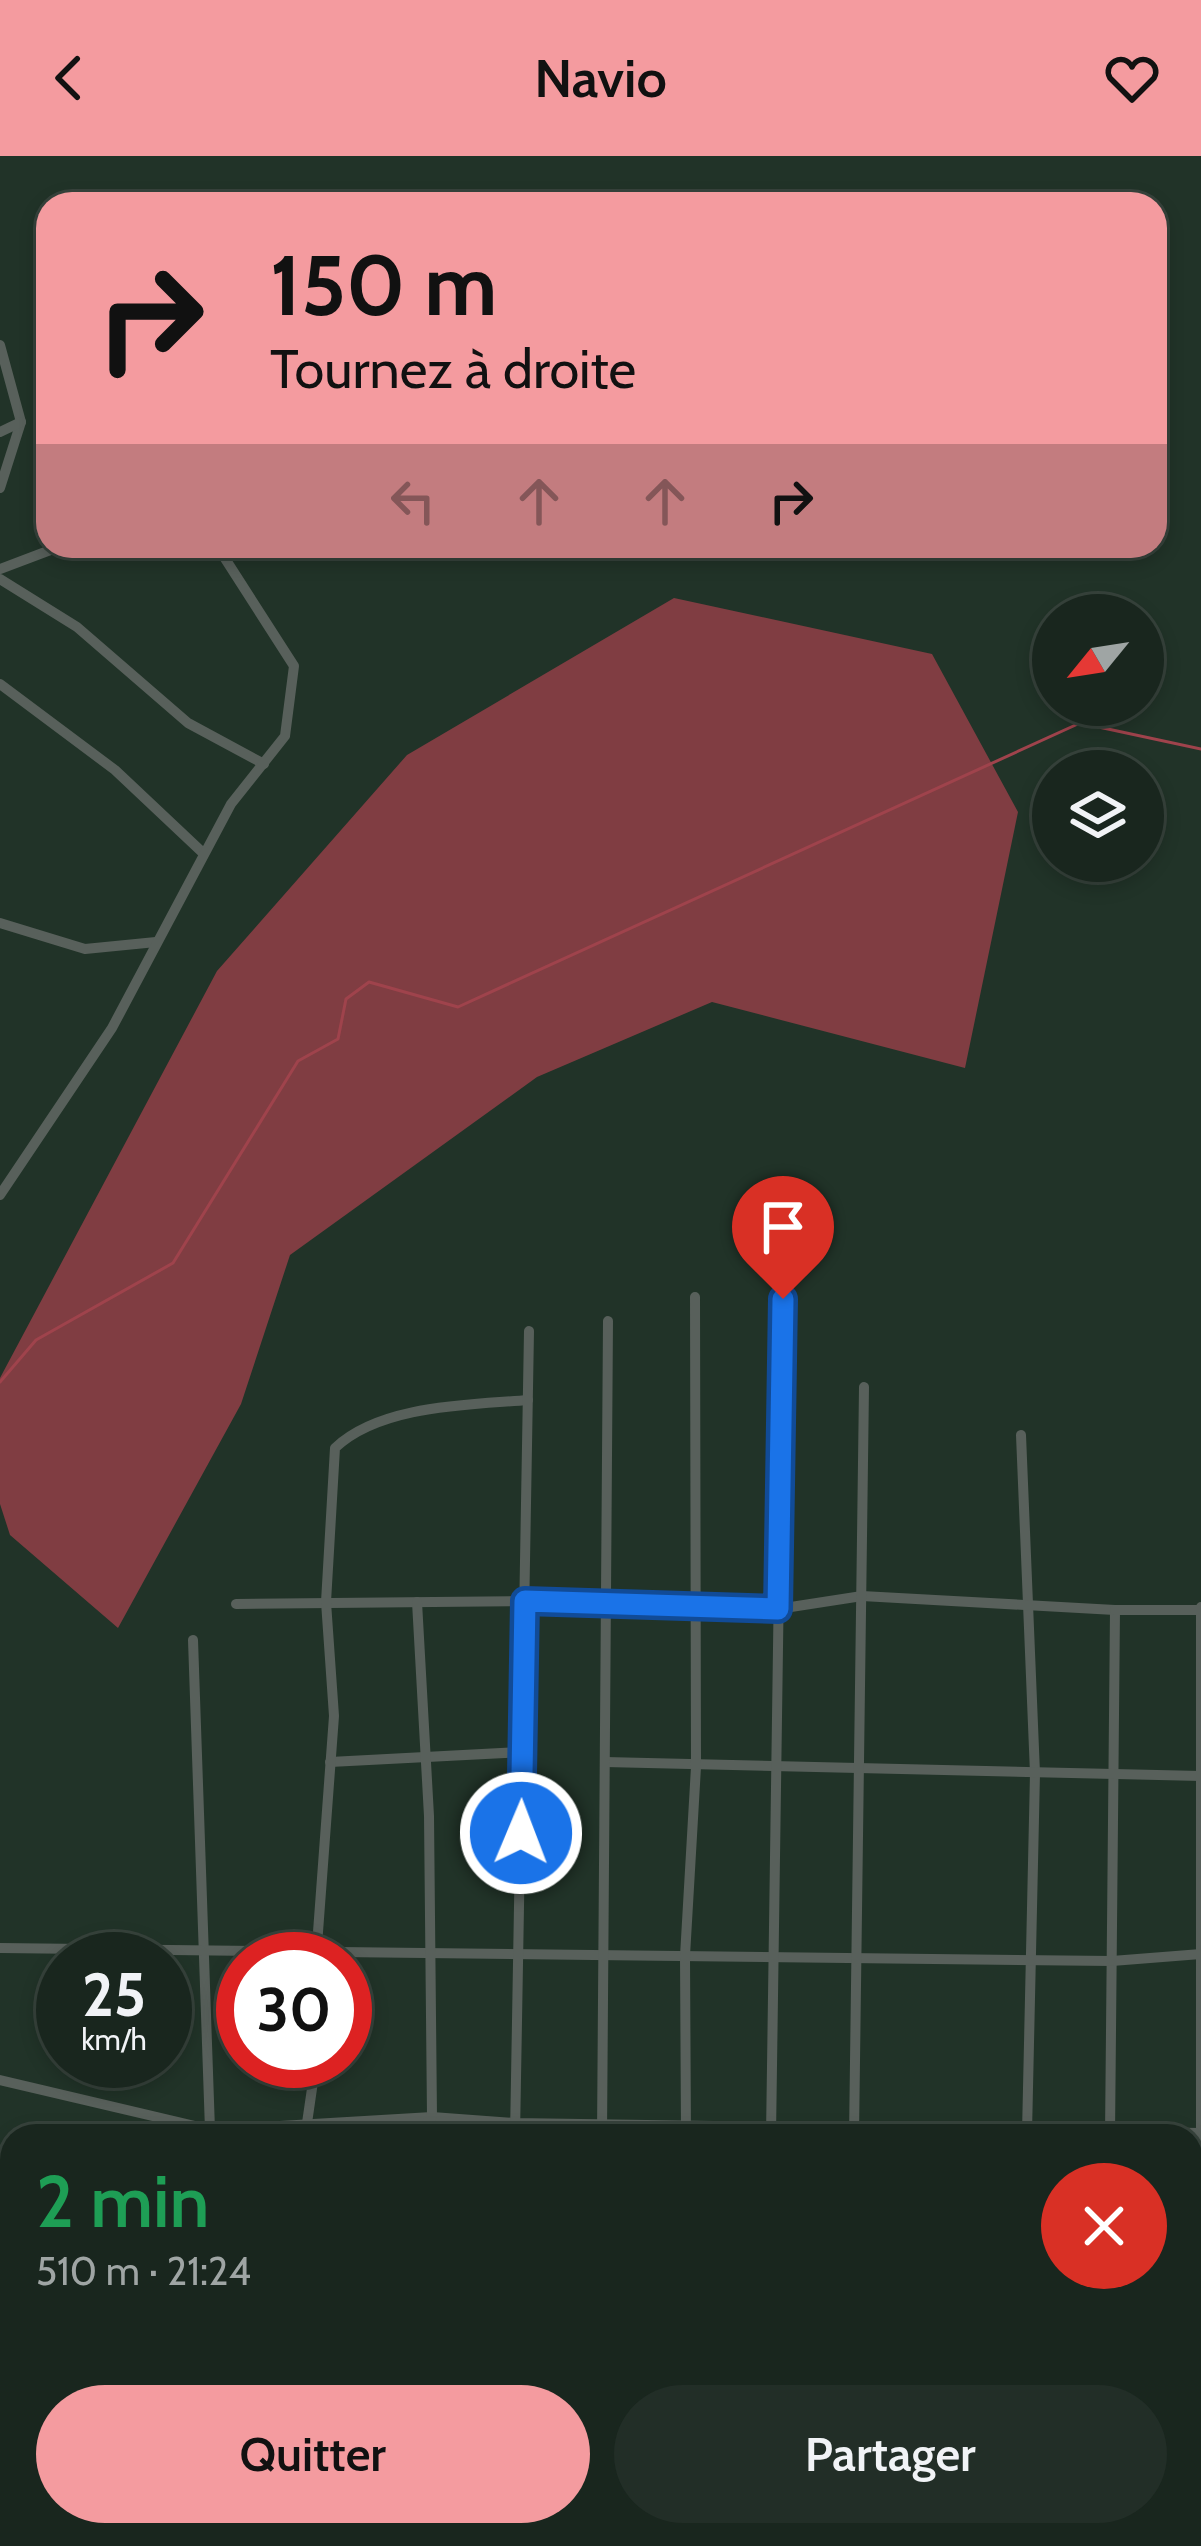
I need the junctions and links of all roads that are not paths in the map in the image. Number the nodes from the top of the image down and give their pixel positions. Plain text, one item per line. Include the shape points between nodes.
1 (0, 345) edge
2 (21, 422) junction
3 (0, 432) edge
4 (0, 488) edge
5 (36, 555) edge
6 (225, 558) edge
7 (0, 569) edge
8 (0, 579) edge
9 (0, 684) edge
10 (264, 764) junction
11 (202, 852) junction
12 (0, 923) edge
13 (156, 942) junction
14 (0, 1195) edge
15 (695, 1297) dead end
16 (783, 1299) dead end
17 (608, 1321) dead end
18 (530, 1331) dead end
19 (864, 1387) dead end
20 (528, 1400) junction
21 (1021, 1435) dead end
22 (862, 1596) junction
23 (525, 1601) junction
24 (417, 1602) junction
25 (326, 1603) junction
26 (236, 1604) dead end
27 (605, 1604) junction
28 (1028, 1604) junction
29 (694, 1606) junction
30 (1201, 1608) edge
31 (778, 1609) junction
32 (1115, 1610) junction
33 (193, 1640) dead end
34 (522, 1752) junction
35 (424, 1757) junction
36 (330, 1762) junction
37 (604, 1762) junction
38 (696, 1767) junction
39 (777, 1768) junction
40 (860, 1769) junction
41 (1117, 1771) junction
42 (1035, 1773) junction
43 (1201, 1776) edge
44 (318, 1932) edge
45 (0, 1948) edge
46 (201, 1950) junction
47 (216, 1951) edge
48 (430, 1953) junction
49 (372, 1954) edge
50 (519, 1954) junction
51 (1200, 1954) edge
52 (604, 1955) junction
53 (686, 1956) junction
54 (775, 1957) junction
55 (858, 1958) junction
56 (1031, 1960) junction
57 (1112, 1960) junction
58 (0, 2080) edge
59 (312, 2088) edge
60 (432, 2117) junction
61 (686, 2122) junction
62 (307, 2123) junction
63 (185, 2124) edge
64 (210, 2124) edge
65 (293, 2124) edge
66 (426, 2124) edge
67 (477, 2124) edge
68 (515, 2124) edge
69 (602, 2124) edge
70 (662, 2124) edge
71 (707, 2124) edge
72 (771, 2124) edge
73 (854, 2124) edge
74 (1027, 2124) edge
75 (1110, 2124) edge
76 (1201, 2124) edge

1 - 2 street
2 - 3 street
2 - 4 street
5 - 7 street
6 - 10 street via 294,666 285,736
8 - 10 street via 76,627 188,723
9 - 11 street via 115,770
10 - 11 street
11 - 13 street
12 - 13 street via 85,949
13 - 14 street via 112,1028
15 - 29 street
16 - 31 street
17 - 27 street
18 - 20 street
19 - 22 street
20 - 23 street
20 - 25 street via 355,1428 335,1448
21 - 28 street
22 - 28 street
22 - 31 street
22 - 40 street
23 - 24 street
23 - 27 street
23 - 34 street
24 - 25 street
24 - 35 street
25 - 26 street
25 - 36 street
27 - 29 street
27 - 37 street
28 - 32 street
28 - 42 street
29 - 31 street
29 - 38 street
30 - 32 street
30 - 43 street
31 - 39 street
32 - 41 street
33 - 46 street
34 - 35 street
34 - 50 street
35 - 36 street
35 - 48 street
36 - 44 street
37 - 38 street
37 - 52 street
38 - 39 street
38 - 53 street
39 - 40 street
39 - 54 street
40 - 42 street
40 - 55 street
41 - 42 street
41 - 43 street
41 - 57 street
42 - 56 street
43 - 51 street
45 - 46 street
46 - 47 street
46 - 64 street
48 - 49 street
48 - 50 street
48 - 60 street
50 - 52 street
50 - 68 street
51 - 57 street
51 - 76 street
52 - 53 street
52 - 69 street
53 - 54 street
53 - 61 street
54 - 55 street
54 - 72 street
55 - 56 street
55 - 73 street
56 - 57 street
56 - 74 street
57 - 75 street
58 - 63 street
59 - 62 street
60 - 62 street
60 - 66 street
60 - 67 street
61 - 70 street
61 - 71 street
62 - 65 street

